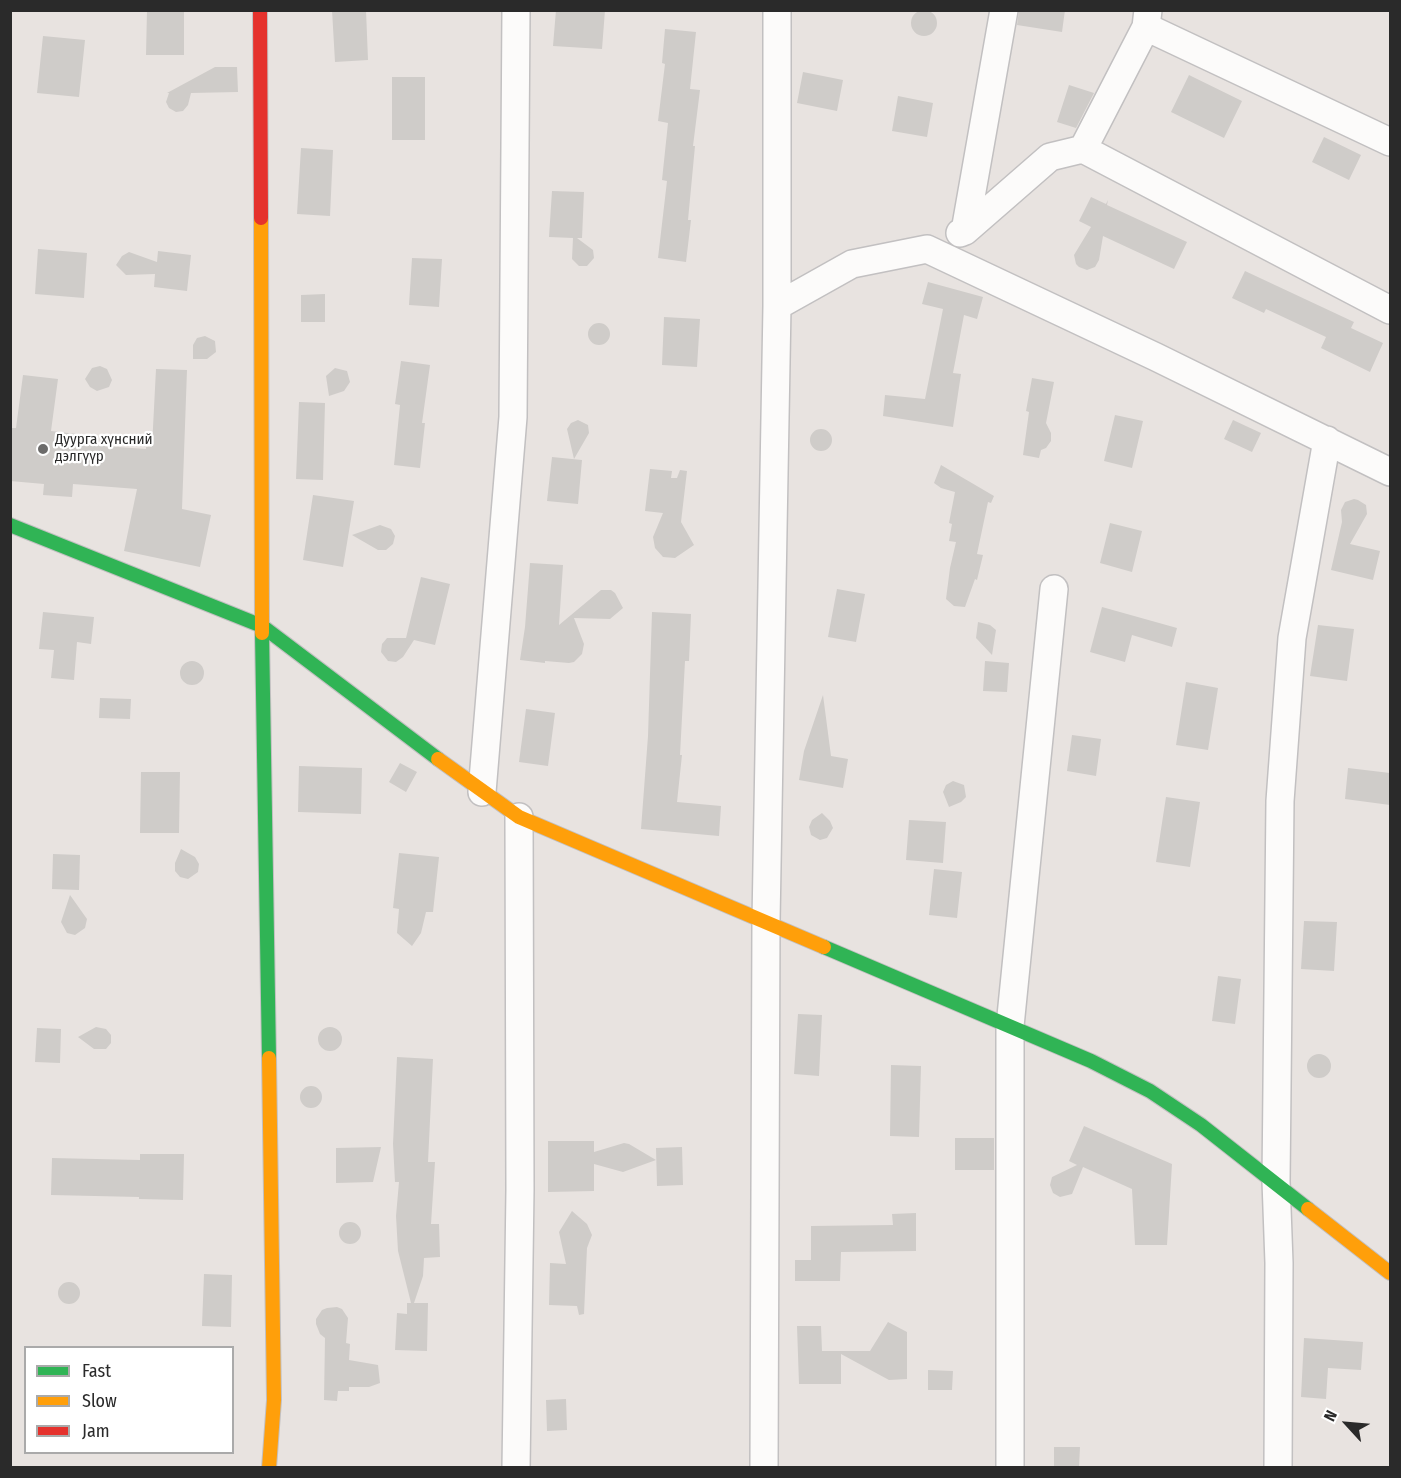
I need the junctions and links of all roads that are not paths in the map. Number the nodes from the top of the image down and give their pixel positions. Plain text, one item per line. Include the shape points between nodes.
1 (260, 10) edge
2 (516, 10) edge
3 (777, 10) edge
4 (1004, 10) edge
5 (1147, 19) edge
6 (1390, 142) edge
7 (1083, 149) junction
8 (965, 231) junction
9 (927, 249) junction
10 (777, 306) junction
11 (1390, 309) edge
12 (1327, 440) junction
13 (1390, 472) edge
14 (10, 525) edge
15 (1054, 589) dead end
16 (262, 626) junction
17 (482, 792) junction
18 (519, 817) junction
19 (766, 921) junction
20 (1011, 1026) junction
21 (1276, 1181) junction
22 (1390, 1273) edge
23 (270, 1467) edge
24 (516, 1467) edge
25 (764, 1467) edge
26 (1010, 1467) edge
27 (1278, 1467) edge

1 - 16 street
2 - 17 street via 513,417
3 - 10 street
4 - 8 street
5 - 6 street
5 - 7 street
7 - 8 street via 1050,157
7 - 11 street
8 - 9 street
9 - 10 street via 852,264
9 - 12 street
10 - 19 street
12 - 13 street
12 - 21 street via 1292,638 1280,790
14 - 16 street
15 - 20 street
16 - 17 street
16 - 23 street via 274,1400
17 - 18 street
18 - 19 street
18 - 24 street
19 - 20 street
19 - 25 street
20 - 21 street via 1150,1091
20 - 26 street
21 - 22 street
21 - 27 street

